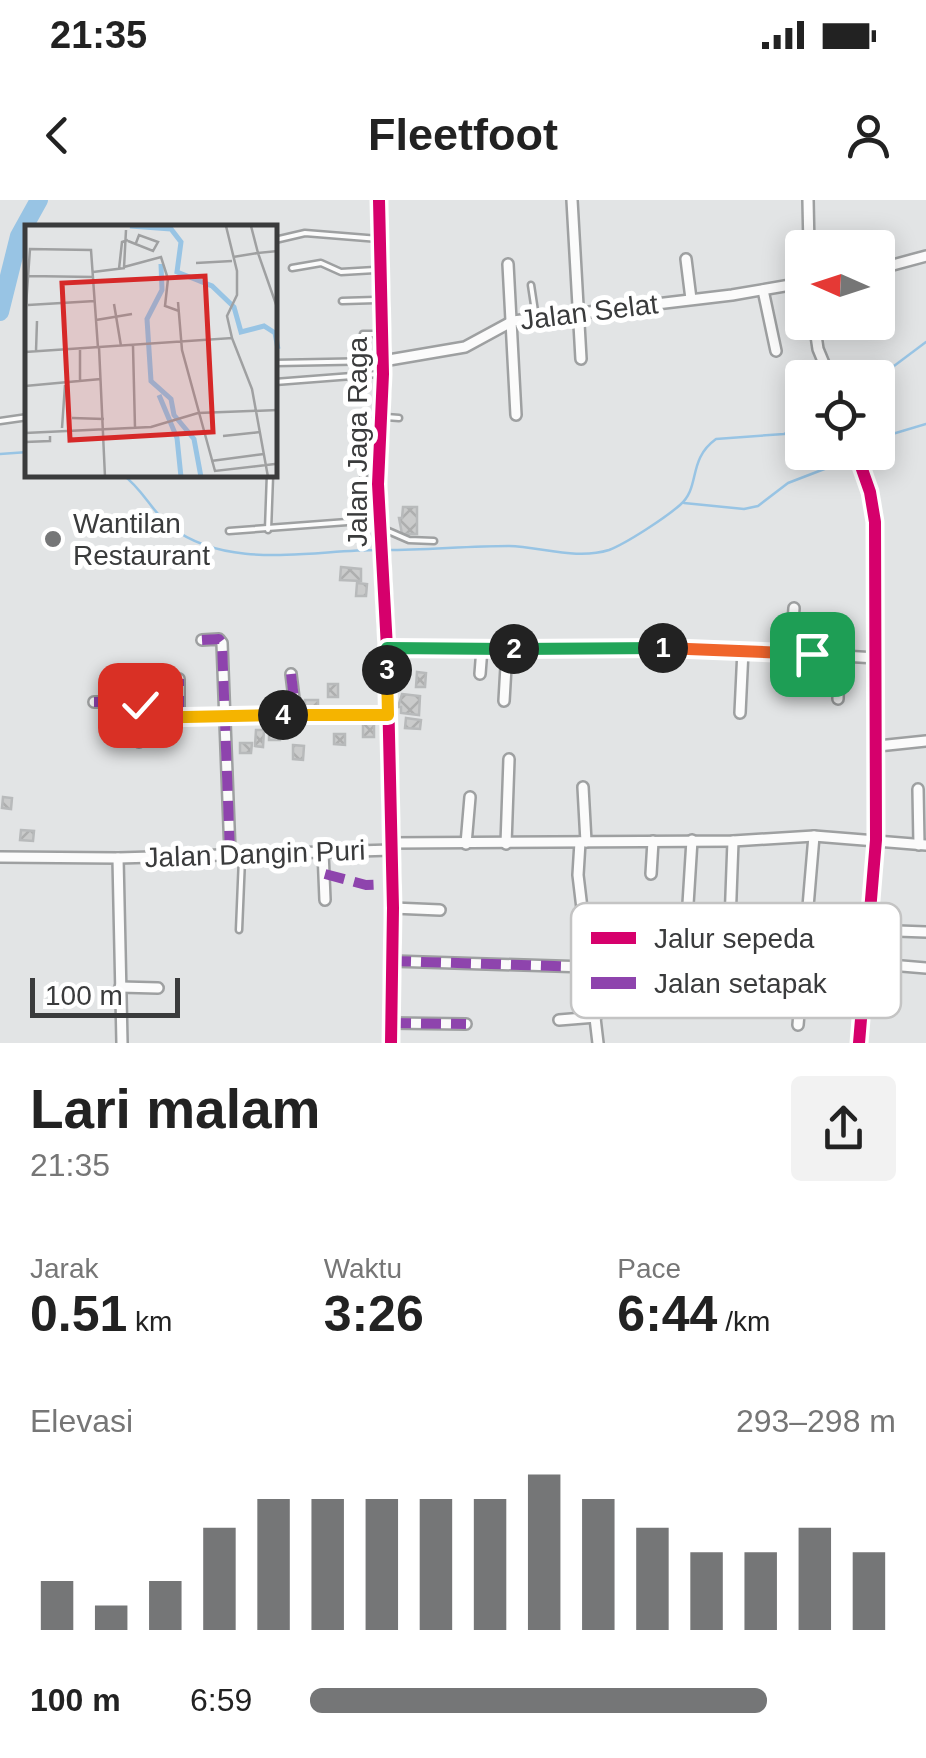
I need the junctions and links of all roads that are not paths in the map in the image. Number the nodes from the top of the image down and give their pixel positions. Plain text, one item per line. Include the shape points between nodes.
1 (379, 200) edge
2 (572, 200) edge
3 (808, 200) edge
4 (808, 230) edge
5 (278, 239) edge
6 (379, 239) junction
7 (926, 256) edge
8 (686, 259) dead end
9 (508, 264) dead end
10 (895, 264) edge
11 (292, 268) dead end
12 (380, 270) junction
13 (532, 285) dead end
14 (785, 286) edge
15 (763, 290) junction
16 (380, 300) junction
17 (690, 300) junction
18 (342, 301) dead end
19 (578, 312) junction
20 (536, 318) junction
21 (514, 321) junction
22 (363, 334) dead end
23 (382, 334) junction
24 (776, 352) dead end
25 (581, 359) dead end
26 (278, 362) edge
27 (383, 367) junction
28 (278, 382) edge
29 (516, 415) dead end
30 (25, 417) edge
31 (381, 417) junction
32 (399, 418) dead end
33 (0, 420) edge
34 (362, 449) dead end
35 (863, 470) edge
36 (270, 478) edge
37 (376, 526) junction
38 (268, 530) junction
39 (229, 531) dead end
40 (434, 541) dead end
41 (794, 608) dead end
42 (202, 640) dead end
43 (387, 648) junction
44 (482, 648) junction
45 (507, 649) junction
46 (743, 650) junction
47 (791, 652) junction
48 (838, 656) junction
49 (876, 658) junction
50 (291, 674) dead end
51 (480, 674) dead end
52 (180, 679) dead end
53 (838, 700) dead end
54 (504, 701) dead end
55 (94, 702) dead end
56 (740, 713) dead end
57 (224, 714) junction
58 (296, 715) junction
59 (388, 715) junction
60 (179, 716) junction
61 (139, 718) junction
62 (926, 741) edge
63 (139, 742) dead end
64 (878, 746) junction
65 (509, 759) dead end
66 (583, 788) dead end
67 (918, 789) dead end
68 (470, 797) dead end
69 (814, 836) junction
70 (692, 840) junction
71 (876, 840) junction
72 (652, 841) junction
73 (733, 841) junction
74 (583, 842) junction
75 (466, 844) junction
76 (506, 844) junction
77 (922, 845) edge
78 (391, 847) junction
79 (324, 851) junction
80 (230, 853) junction
81 (242, 853) junction
82 (0, 856) edge
83 (118, 858) junction
84 (651, 874) dead end
85 (325, 900) dead end
86 (581, 903) edge
87 (688, 903) edge
88 (731, 903) edge
89 (808, 903) edge
90 (870, 903) edge
91 (393, 908) junction
92 (440, 910) dead end
93 (239, 930) dead end
94 (901, 931) edge
95 (926, 932) edge
96 (391, 961) junction
97 (571, 963) edge
98 (901, 966) edge
99 (926, 968) edge
100 (120, 987) junction
101 (158, 988) dead end
102 (584, 1018) edge
103 (596, 1018) edge
104 (799, 1018) edge
105 (861, 1018) edge
106 (560, 1020) dead end
107 (391, 1023) junction
108 (466, 1024) dead end
109 (798, 1025) dead end
110 (122, 1043) edge
111 (391, 1043) edge
112 (598, 1043) edge
113 (859, 1043) edge

1 - 6 street, Jalan Jaga Raga
2 - 19 street
3 - 4 street
5 - 6 lane via 305,233
6 - 12 street, Jalan Jaga Raga
7 - 10 street
8 - 17 street
9 - 21 street
11 - 12 lane
12 - 16 street, Jalan Jaga Raga
13 - 20 lane
14 - 15 street, Jalan Selat
15 - 17 street, Jalan Selat
15 - 24 street
16 - 18 lane
16 - 23 street, Jalan Jaga Raga
17 - 19 street, Jalan Selat
19 - 20 street, Jalan Selat
19 - 25 street
20 - 21 street, Jalan Selat
21 - 27 street, Jalan Selat via 465,347
21 - 29 street
22 - 23 lane
23 - 27 street, Jalan Jaga Raga
26 - 27 lane
27 - 28 lane
27 - 31 street, Jalan Jaga Raga
30 - 33 lane
31 - 32 lane
31 - 37 street, Jalan Jaga Raga
34 - 37 lane
35 - 49 street via 875,522
36 - 38 lane
37 - 38 lane
37 - 40 lane via 409,540
37 - 43 street, Jalan Jaga Raga
38 - 39 lane
41 - 47 street
42 - 57 street via 222,640
43 - 44 street
43 - 59 street, Jalan Jaga Raga
44 - 45 street
44 - 51 street
45 - 46 street
45 - 54 street
46 - 47 street
46 - 56 street
47 - 48 street
48 - 49 street
48 - 53 street
49 - 64 street
50 - 58 street
52 - 60 street
55 - 61 street via 137,702
57 - 58 street
57 - 60 street
57 - 80 street
58 - 59 street
59 - 78 street, Jalan Jaga Raga
60 - 61 street
61 - 63 street
62 - 64 street
64 - 71 street
65 - 76 street
66 - 74 street
67 - 77 street
68 - 75 street
69 - 71 street, Jalan Dangin Puri
69 - 73 street, Jalan Dangin Puri
69 - 89 street
70 - 72 street, Jalan Dangin Puri
70 - 73 street, Jalan Dangin Puri
70 - 87 street
71 - 77 street, Jalan Dangin Puri
71 - 90 street
72 - 74 street, Jalan Dangin Puri
72 - 84 street
73 - 88 street
74 - 76 street, Jalan Dangin Puri
74 - 86 street
75 - 76 street, Jalan Dangin Puri
75 - 78 street, Jalan Dangin Puri
78 - 79 street, Jalan Dangin Puri
78 - 91 street, Jalan Jaga Raga
79 - 81 street, Jalan Dangin Puri
79 - 85 street
80 - 81 street, Jalan Dangin Puri
80 - 83 street, Jalan Dangin Puri
81 - 93 lane
82 - 83 street, Jalan Dangin Puri
83 - 100 street
91 - 92 street
91 - 96 street, Jalan Jaga Raga
94 - 95 street
96 - 97 street
96 - 107 street, Jalan Jaga Raga
98 - 99 street
100 - 101 street
100 - 110 street
102 - 106 street
103 - 112 street
104 - 109 street
105 - 113 street
107 - 108 street
107 - 111 street, Jalan Jaga Raga

